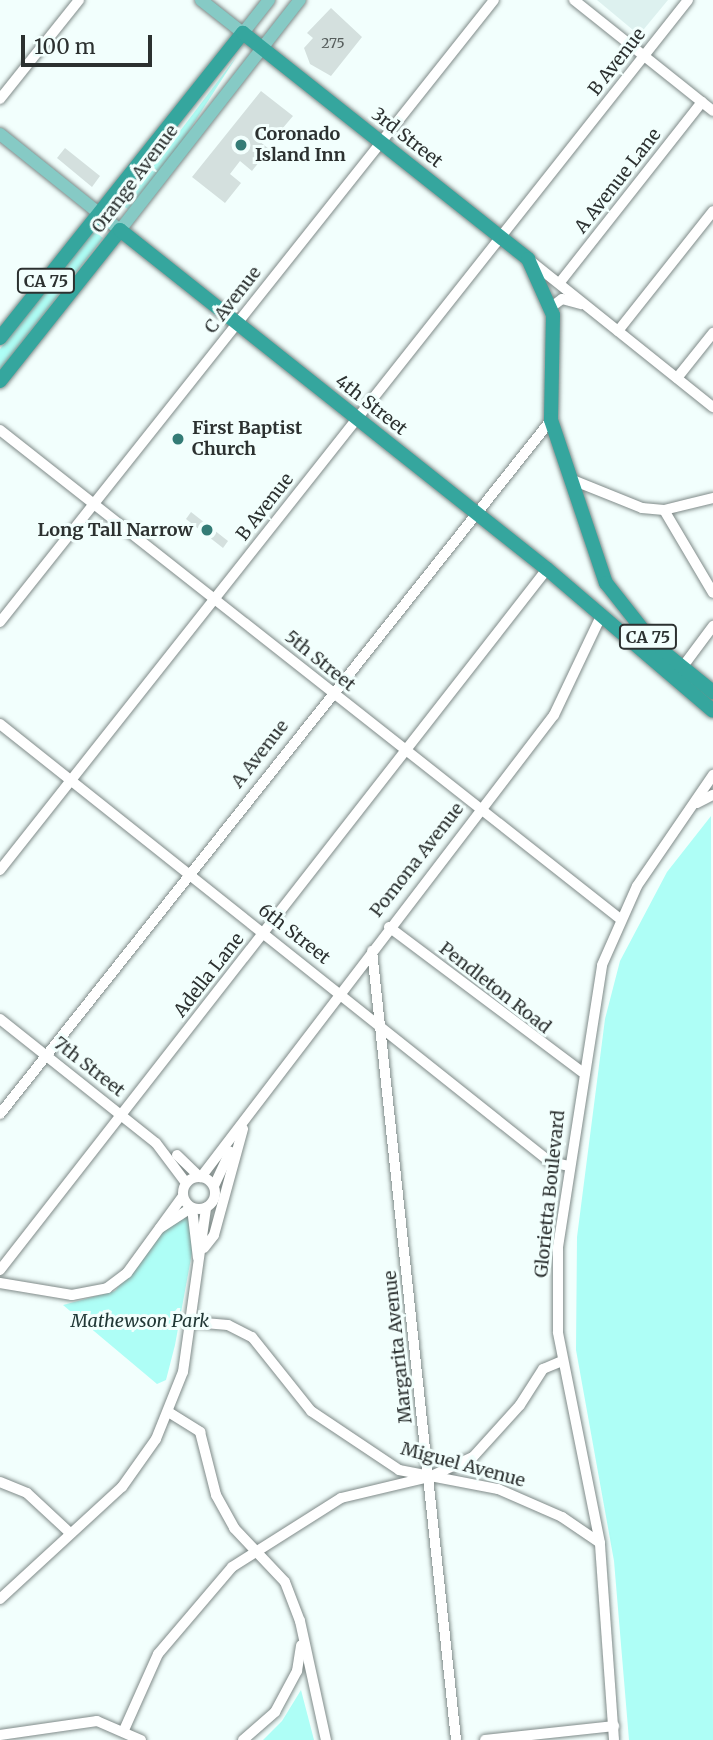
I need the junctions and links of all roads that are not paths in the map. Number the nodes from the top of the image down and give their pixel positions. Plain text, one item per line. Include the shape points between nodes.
1 (79, 0) edge
2 (201, 0) edge
3 (270, 0) edge
4 (300, 0) edge
5 (494, 0) edge
6 (573, 0) edge
7 (688, 0) edge
8 (243, 33) junction
9 (263, 48) junction
10 (644, 56) junction
11 (0, 99) edge
12 (702, 102) junction
13 (713, 111) edge
14 (0, 134) edge
15 (381, 142) junction
16 (713, 211) edge
17 (100, 213) junction
18 (120, 230) junction
19 (501, 237) junction
20 (528, 259) junction
21 (561, 281) junction
22 (550, 307) junction
23 (589, 307) junction
24 (237, 323) junction
25 (618, 331) junction
26 (713, 332) edge
27 (0, 338) edge
28 (677, 378) junction
29 (0, 381) edge
30 (713, 407) edge
31 (357, 419) junction
32 (551, 420) junction
33 (0, 429) edge
34 (570, 479) junction
35 (713, 498) edge
36 (94, 504) junction
37 (664, 510) junction
38 (476, 511) junction
39 (547, 569) junction
40 (713, 593) edge
41 (214, 599) junction
42 (600, 618) junction
43 (0, 622) edge
44 (713, 626) edge
45 (688, 661) dead end
46 (331, 692) junction
47 (713, 692) edge
48 (713, 711) edge
49 (0, 724) edge
50 (405, 751) junction
51 (713, 775) edge
52 (71, 780) junction
53 (713, 794) edge
54 (697, 803) junction
55 (481, 811) junction
56 (0, 870) edge
57 (188, 873) junction
58 (619, 918) junction
59 (389, 927) junction
60 (265, 933) junction
61 (372, 951) junction
62 (340, 993) junction
63 (0, 1019) edge
64 (383, 1028) junction
65 (46, 1056) junction
66 (582, 1072) junction
67 (0, 1114) edge
68 (121, 1115) junction
69 (246, 1117) junction
70 (156, 1143) junction
71 (569, 1166) junction
72 (200, 1177) junction
73 (186, 1182) junction
74 (214, 1186) junction
75 (183, 1196) junction
76 (192, 1208) junction
77 (206, 1208) junction
78 (153, 1234) junction
79 (204, 1248) junction
80 (0, 1270) edge
81 (199, 1276) junction
82 (0, 1283) edge
83 (193, 1322) junction
84 (562, 1361) junction
85 (170, 1413) junction
86 (429, 1477) junction
87 (0, 1482) edge
88 (70, 1533) junction
89 (600, 1543) junction
90 (256, 1549) junction
91 (0, 1599) edge
92 (300, 1621) junction
93 (614, 1726) junction
94 (124, 1730) junction
95 (0, 1735) edge
96 (141, 1740) edge
97 (243, 1740) edge
98 (326, 1740) edge
99 (456, 1740) edge
100 (485, 1740) edge
101 (614, 1740) edge

1 - 11 street
2 - 8 main road, 3rd Street
3 - 8 main road, Orange Avenue
4 - 9 main road, Orange Avenue
5 - 15 street, C Avenue
6 - 10 street
7 - 10 street, B Avenue
8 - 9 highway, 3rd Street / CA 75
8 - 17 highway, Orange Avenue / CA 75
9 - 15 highway, 3rd Street / CA 75
9 - 18 main road, Orange Avenue
10 - 12 street
10 - 19 street, B Avenue
12 - 13 street
12 - 21 street, A Avenue Lane
14 - 17 main road, 4th Street
15 - 19 highway, 3rd Street / CA 75
15 - 24 street, C Avenue
16 - 25 street
17 - 18 main road, 4th Street
17 - 27 highway, Orange Avenue / CA 75
18 - 24 highway, 4th Street / CA 75
18 - 29 highway, Orange Avenue / CA 75
19 - 20 highway, 3rd Street / CA 75
19 - 31 street, B Avenue
20 - 21 street, 3rd Street
20 - 22 highway, CA 75
21 - 23 street, 3rd Street
22 - 23 street via 562,299
22 - 32 highway, CA 75
23 - 25 street, 3rd Street
24 - 31 highway, 4th Street / CA 75
24 - 36 street, C Avenue
25 - 28 street, 3rd Street
26 - 28 street
28 - 30 street, 3rd Street
31 - 38 highway, 4th Street / CA 75
31 - 41 street, B Avenue
32 - 34 highway, CA 75
32 - 38 street, A Avenue
33 - 36 street, 5th Street
34 - 37 street via 618,502
34 - 47 highway, CA 75 via 603,575 622,610
35 - 37 street
36 - 41 street, 5th Street
36 - 43 street, C Avenue
37 - 40 street
38 - 39 highway, 4th Street / CA 75
38 - 46 street, A Avenue
39 - 42 highway, 4th Street / CA 75
39 - 50 street, Adella Lane
41 - 46 street, 5th Street
41 - 52 street, B Avenue
42 - 48 highway, 4th Street / CA 75
42 - 55 street, Pomona Avenue via 566,697
44 - 45 street
46 - 50 street, 5th Street
46 - 57 street, A Avenue
49 - 52 street, 6th Street
50 - 55 street, 5th Street
50 - 60 street, Adella Lane
51 - 54 street, Glorietta Boulevard
52 - 56 street, B Avenue
52 - 57 street, 6th Street
53 - 54 street, Glorietta Boulevard
54 - 58 street, Glorietta Boulevard
55 - 58 street, 5th Street
55 - 59 street, Pomona Avenue
57 - 60 street, 6th Street
57 - 65 street, A Avenue
58 - 66 street, Glorietta Boulevard via 595,994
59 - 61 street, Pomona Avenue
59 - 66 street, Pendleton Road
60 - 62 street, 6th Street
60 - 68 street, Adella Lane
61 - 62 street, Pomona Avenue
61 - 64 street, Margarita Avenue
62 - 64 street, 6th Street
62 - 69 street, Pomona Avenue
63 - 65 street, 7th Street
64 - 71 street, 6th Street via 550,1162
64 - 86 street, Margarita Avenue
65 - 67 street, A Avenue
65 - 68 street, 7th Street
66 - 71 street, Glorietta Boulevard
68 - 70 street, 7th Street
68 - 80 street, Adella Lane
69 - 72 street, Pomona Avenue
69 - 74 street
69 - 79 street, Pomona Avenue via 214,1235
70 - 72 street, 7th Street
70 - 73 street, 7th Street
71 - 84 street, Glorietta Boulevard via 557,1271
72 - 73 street
72 - 74 street
73 - 75 street
74 - 77 street
75 - 76 street
75 - 78 street
76 - 77 street
76 - 78 street
76 - 81 street
77 - 79 street
78 - 82 street via 127,1273 92,1294
79 - 81 street, Pomona Avenue
81 - 83 street, Pomona Avenue
83 - 85 street, Pomona Avenue
83 - 86 street, Miguel Avenue via 228,1325 252,1336 274,1370 326,1424 399,1470
84 - 86 street via 543,1369 520,1405 473,1457
84 - 89 street, Glorietta Boulevard
85 - 88 street, Pomona Avenue via 122,1487
85 - 90 street via 200,1432 216,1495
86 - 89 street, Miguel Avenue via 509,1493
86 - 90 street via 341,1498
86 - 99 street, Margarita Avenue
87 - 88 street via 27,1493
88 - 91 street, Pomona Avenue
89 - 93 street, Glorietta Boulevard
90 - 92 street via 285,1582
90 - 94 street via 177,1625
92 - 97 street via 297,1671 287,1692 261,1729
92 - 98 street
93 - 100 street
93 - 101 street, Glorietta Boulevard
94 - 95 street via 70,1720
94 - 96 street

